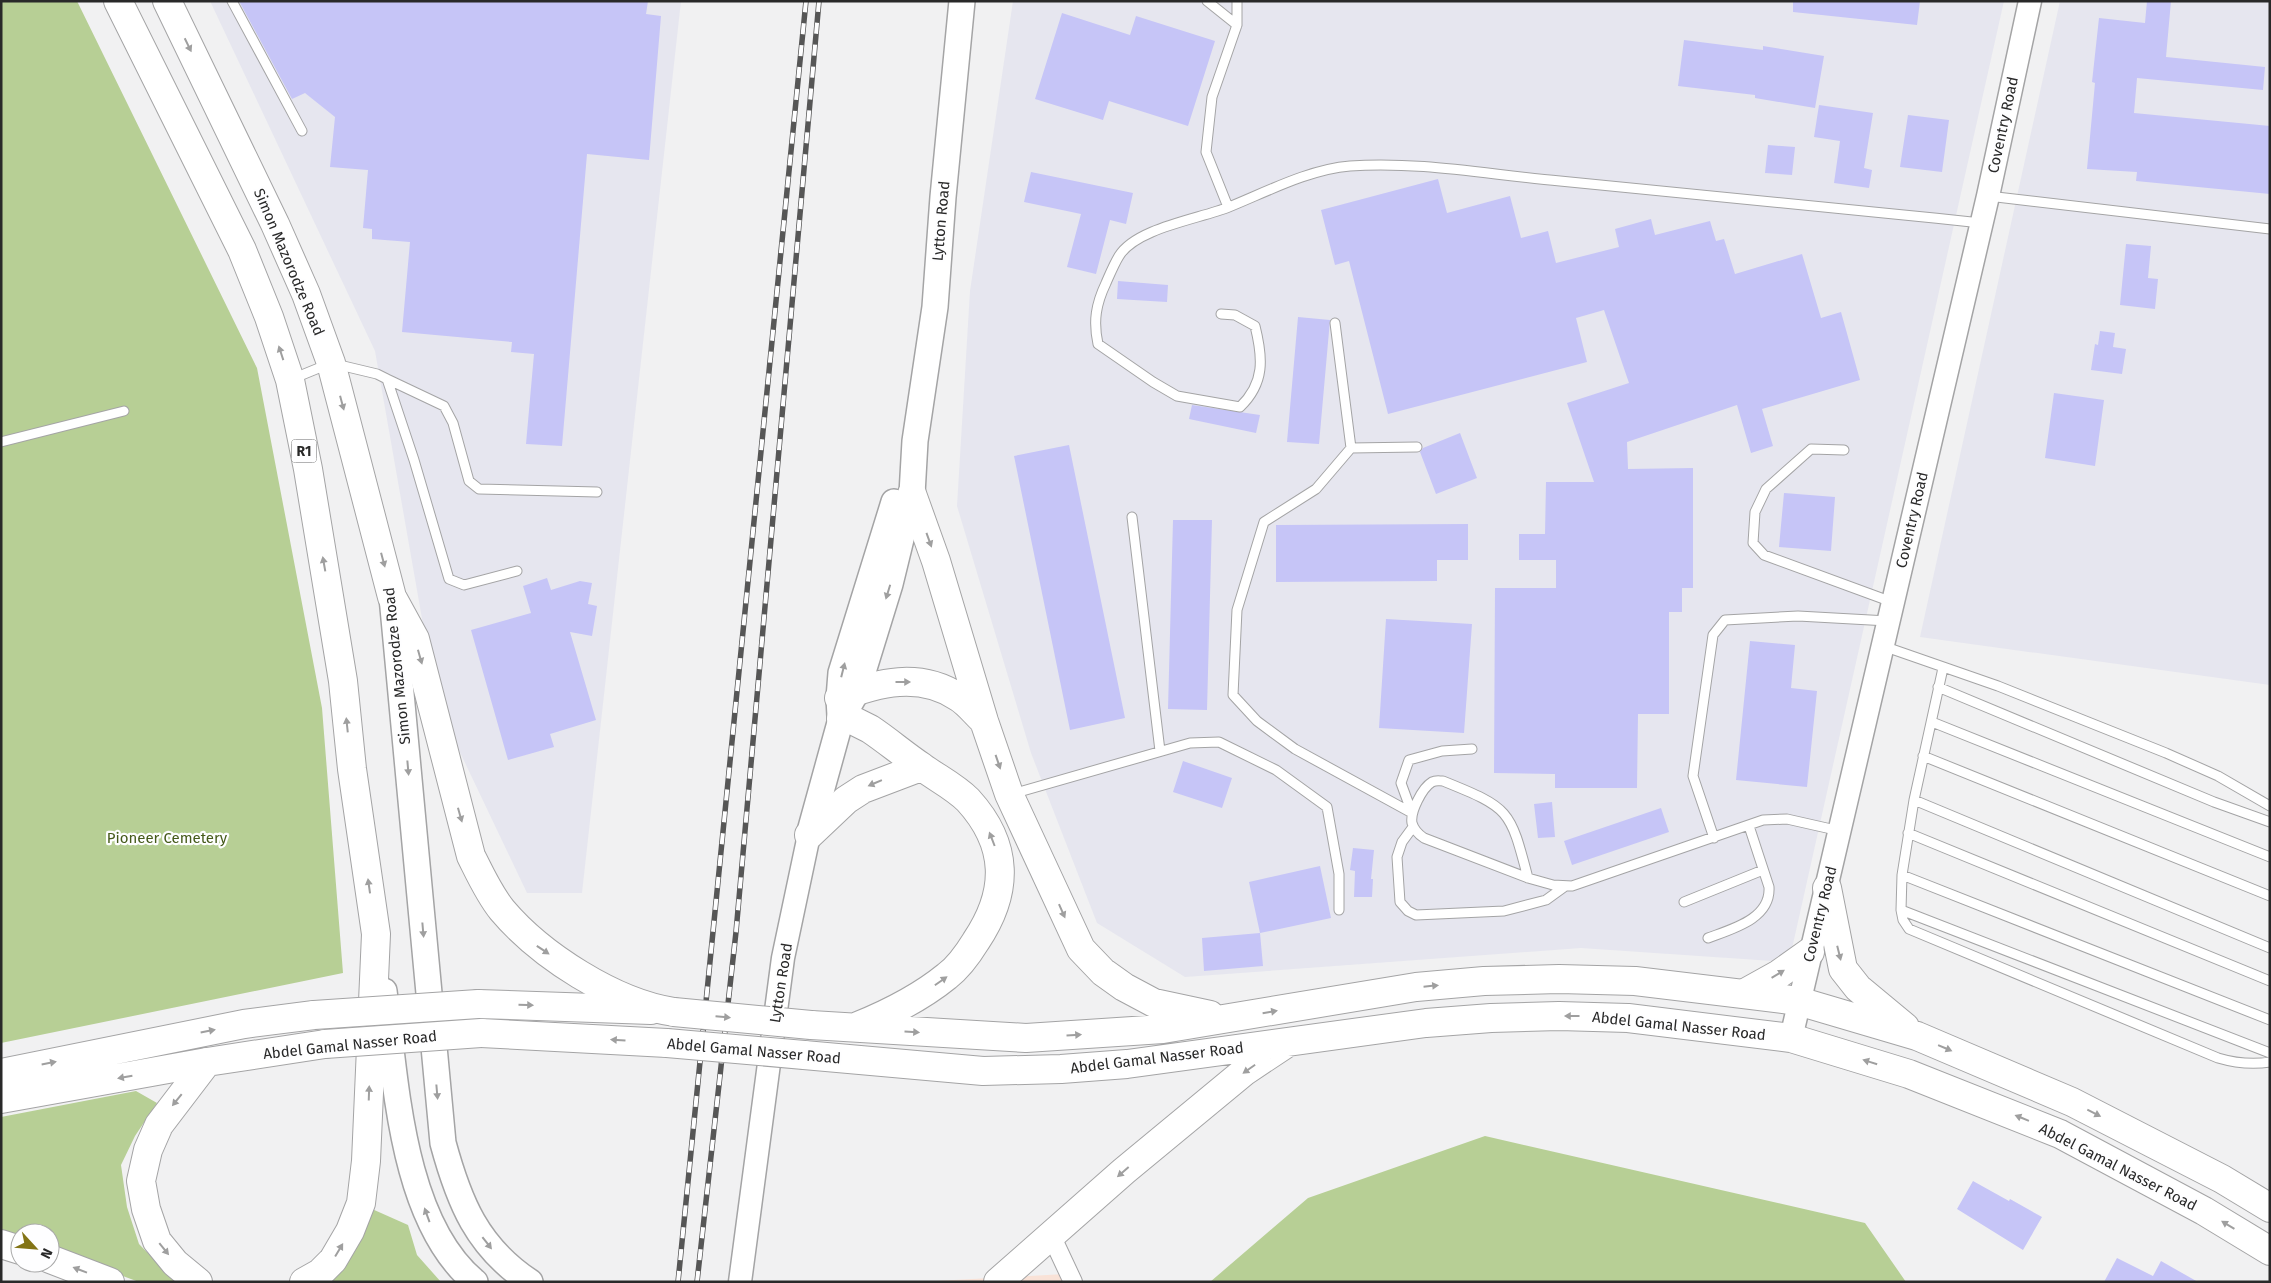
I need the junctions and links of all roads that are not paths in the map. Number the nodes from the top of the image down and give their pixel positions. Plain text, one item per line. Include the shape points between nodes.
1 (118, 1) edge
2 (167, 1) edge
3 (232, 1) edge
4 (962, 1) edge
5 (1207, 1) edge
6 (1237, 1) edge
7 (2030, 1) edge
8 (1237, 25) junction
9 (302, 131) dead end
10 (1988, 196) junction
11 (1228, 207) junction
12 (1981, 223) junction
13 (2270, 229) edge
14 (1221, 314) dead end
15 (1336, 323) dead end
16 (331, 363) junction
17 (387, 379) junction
18 (290, 380) junction
19 (124, 411) dead end
20 (915, 441) junction
21 (1, 442) edge
22 (1417, 446) dead end
23 (1351, 448) junction
24 (1844, 450) dead end
25 (597, 492) dead end
26 (912, 494) junction
27 (1132, 517) dead end
28 (517, 571) dead end
29 (392, 597) junction
30 (1890, 612) junction
31 (1882, 646) junction
32 (1943, 668) junction
33 (1938, 686) junction
34 (846, 703) junction
35 (984, 721) junction
36 (1932, 722) junction
37 (1472, 749) dead end
38 (1160, 752) junction
39 (1923, 756) junction
40 (921, 767) junction
41 (1009, 794) junction
42 (1914, 800) junction
43 (2270, 806) edge
44 (1412, 813) junction
45 (2270, 822) edge
46 (1748, 826) junction
47 (1413, 827) junction
48 (1840, 831) junction
49 (1908, 833) junction
50 (809, 835) junction
51 (1714, 838) junction
52 (2270, 857) edge
53 (1763, 870) junction
54 (1902, 874) junction
55 (1528, 878) junction
56 (1564, 887) junction
57 (1827, 888) junction
58 (2270, 896) edge
59 (1684, 902) dead end
60 (1339, 910) dead end
61 (1901, 910) junction
62 (376, 934) junction
63 (1708, 938) dead end
64 (2270, 948) edge
65 (1810, 952) junction
66 (2270, 981) edge
67 (1743, 994) junction
68 (1798, 1001) junction
69 (667, 1011) junction
70 (1230, 1019) junction
71 (2270, 1020) edge
72 (852, 1028) junction
73 (1917, 1036) junction
74 (1791, 1038) junction
75 (1289, 1042) junction
76 (2270, 1053) edge
77 (207, 1062) junction
78 (2270, 1062) edge
79 (1, 1073) edge
80 (1, 1099) edge
81 (2270, 1208) edge
82 (1051, 1235) junction
83 (2270, 1251) edge
84 (60, 1263) edge
85 (110, 1282) edge
86 (198, 1282) edge
87 (304, 1282) edge
88 (475, 1282) edge
89 (530, 1282) edge
90 (740, 1282) edge
91 (998, 1282) edge
92 (1073, 1282) edge

18 -> 1 main road, R1 via 242,250
2 -> 16 main road, Simon Mazorodze Road via 275,224 306,294
3 - 9 lane
4 - 20 main road, Lytton Road via 935,307
5 - 8 lane
6 - 8 lane
7 - 10 street, Coventry Road
8 - 11 lane via 1212,97 1206,152
10 - 12 street, Coventry Road
10 - 13 lane
11 - 12 lane via 1268,189 1347,166 1412,165
11 - 14 lane via 1147,233 1120,254 1095,312 1094,328 1098,344 1177,396 1240,407 1250,397 1260,375 1261,350 1255,326 1234,315
12 - 30 street, Coventry Road
15 - 23 lane
16 - 17 lane
16 - 18 lane
16 -> 29 main road, Simon Mazorodze Road
17 - 25 lane via 444,406 453,423 469,482 479,489
17 - 28 lane via 449,580 464,585
62 -> 18 main road, R1 via 343,681
19 - 21 lane
20 - 26 main road, Lytton Road
34 -> 20 main road, Lytton Road via 842,673
22 - 23 lane
23 - 44 lane via 1316,489 1264,522 1237,610 1233,695 1257,720 1296,749
24 - 30 lane via 1811,449 1766,489 1755,512 1754,544 1764,555
26 -> 34 main road, Lytton Road via 890,584
26 -> 35 main road via 936,561
27 - 38 lane
29 -> 69 main road via 414,639 472,856 501,909 536,945 572,969 608,990
29 -> 89 main road, Simon Mazorodze Road via 443,1143 471,1222 492,1249
30 - 31 street, Coventry Road
30 - 51 lane via 1725,620 1712,635 1694,776
31 - 32 lane
31 - 48 street, Coventry Road
32 - 33 lane
32 - 43 lane via 1998,686 2166,753 2218,776
33 - 36 lane
33 - 45 lane via 2214,802
34 -> 35 main road via 891,682 925,684 939,687 959,698
34 - 40 main road via 854,721 870,728
34 - 50 main road, Lytton Road
35 -> 41 main road
36 - 39 lane
36 - 52 lane
37 - 44 lane via 1442,751 1410,760 1401,782
38 - 41 lane
38 - 60 lane via 1190,743 1219,742 1276,770 1327,807 1340,874
39 - 42 lane
39 - 58 lane
40 -> 50 main road via 863,789 846,800
72 -> 40 main road via 900,1009 949,975 977,940 997,903 999,860 993,838 967,800
41 -> 70 main road via 1068,926 1081,949 1103,972 1154,1003
42 - 49 lane
42 - 64 lane
44 - 47 lane
44 - 55 lane via 1427,786 1437,780 1485,798 1497,805 1514,828
46 - 48 lane via 1763,820 1787,819
46 - 51 lane
46 - 53 lane
47 - 55 lane via 1432,843
47 - 56 lane via 1402,842 1397,857 1400,902 1416,915 1510,910 1546,900
48 - 57 street, Coventry Road
49 - 54 lane
49 - 66 lane
50 - 90 street, Lytton Road via 783,958
51 - 56 lane
53 - 59 lane
53 - 63 lane via 1770,896 1764,908 1746,923
54 - 61 lane
54 - 71 lane
55 - 56 lane
57 - 65 street, Coventry Road
57 -> 73 main road via 1836,939 1849,978
61 - 76 lane
61 - 78 lane via 1909,929 2218,1058 2233,1063
87 -> 62 main road via 333,1260 361,1203 366,1162
88 -> 62 main road, R1 via 444,1247 429,1221 418,1188 400,1105
67 -> 65 main road
65 - 68 street, Coventry Road
67 - 68 main road, Abdel Gamal Nasser Road
70 -> 67 main road, Abdel Gamal Nasser Road via 1416,988 1484,981 1635,982
68 - 73 main road, Abdel Gamal Nasser Road
68 - 74 street, Coventry Road
69 -> 72 main road, Abdel Gamal Nasser Road, bridge
79 -> 69 main road, Abdel Gamal Nasser Road, bridge via 244,1024 314,1015 478,1004
72 -> 70 main road, Abdel Gamal Nasser Road via 1026,1038 1163,1028
73 -> 81 main road, Abdel Gamal Nasser Road via 2072,1102 2222,1179
74 -> 75 main road, Abdel Gamal Nasser Road via 1628,1018 1559,1016 1426,1023
83 -> 74 main road, Abdel Gamal Nasser Road via 2204,1211 2060,1134 1909,1074
75 -> 77 main road, Abdel Gamal Nasser Road, bridge via 1126,1064 983,1071 667,1044 481,1033 325,1044
75 -> 82 main road via 1245,1071 1124,1170
77 -> 80 main road, Abdel Gamal Nasser Road
77 -> 86 main road via 159,1125 148,1150 141,1181 157,1241 175,1263
82 - 91 main road
82 - 92 street
85 -> 84 main road

